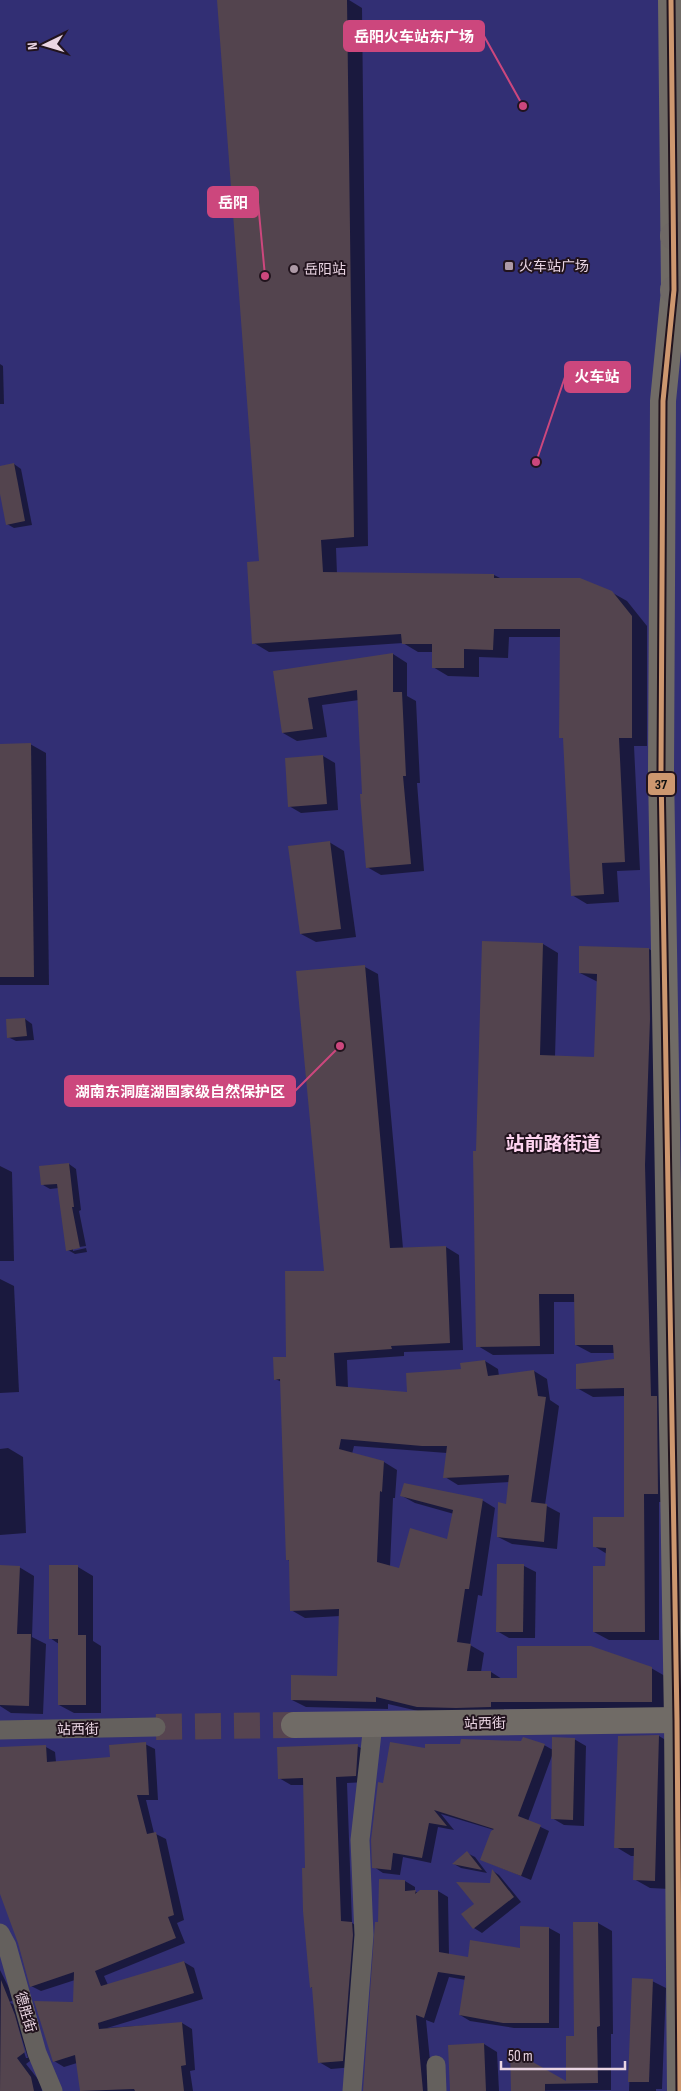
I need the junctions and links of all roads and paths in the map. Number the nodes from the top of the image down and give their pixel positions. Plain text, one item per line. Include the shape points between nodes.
1 (671, 0) edge
2 (677, 236) edge
3 (678, 290) edge
4 (677, 1720) junction
5 (373, 1724) junction
6 (294, 1725) tunnel mouth
7 (156, 1727) tunnel mouth
8 (0, 1730) edge
9 (0, 1933) edge
10 (436, 2065) dead end
11 (53, 2091) edge
12 (352, 2091) edge
13 (437, 2091) edge
14 (680, 2091) edge

1 - 2 main road
2 - 3 main road
3 - 4 main road via 663,401 661,771
4 - 5 main road, 站西街
4 - 14 main road
5 - 6 main road, 站西街
5 - 12 street via 360,1840 364,1935
7 - 8 street, 站西街
9 - 11 street, 德胜街 via 7,1946 37,2053
10 - 13 street

